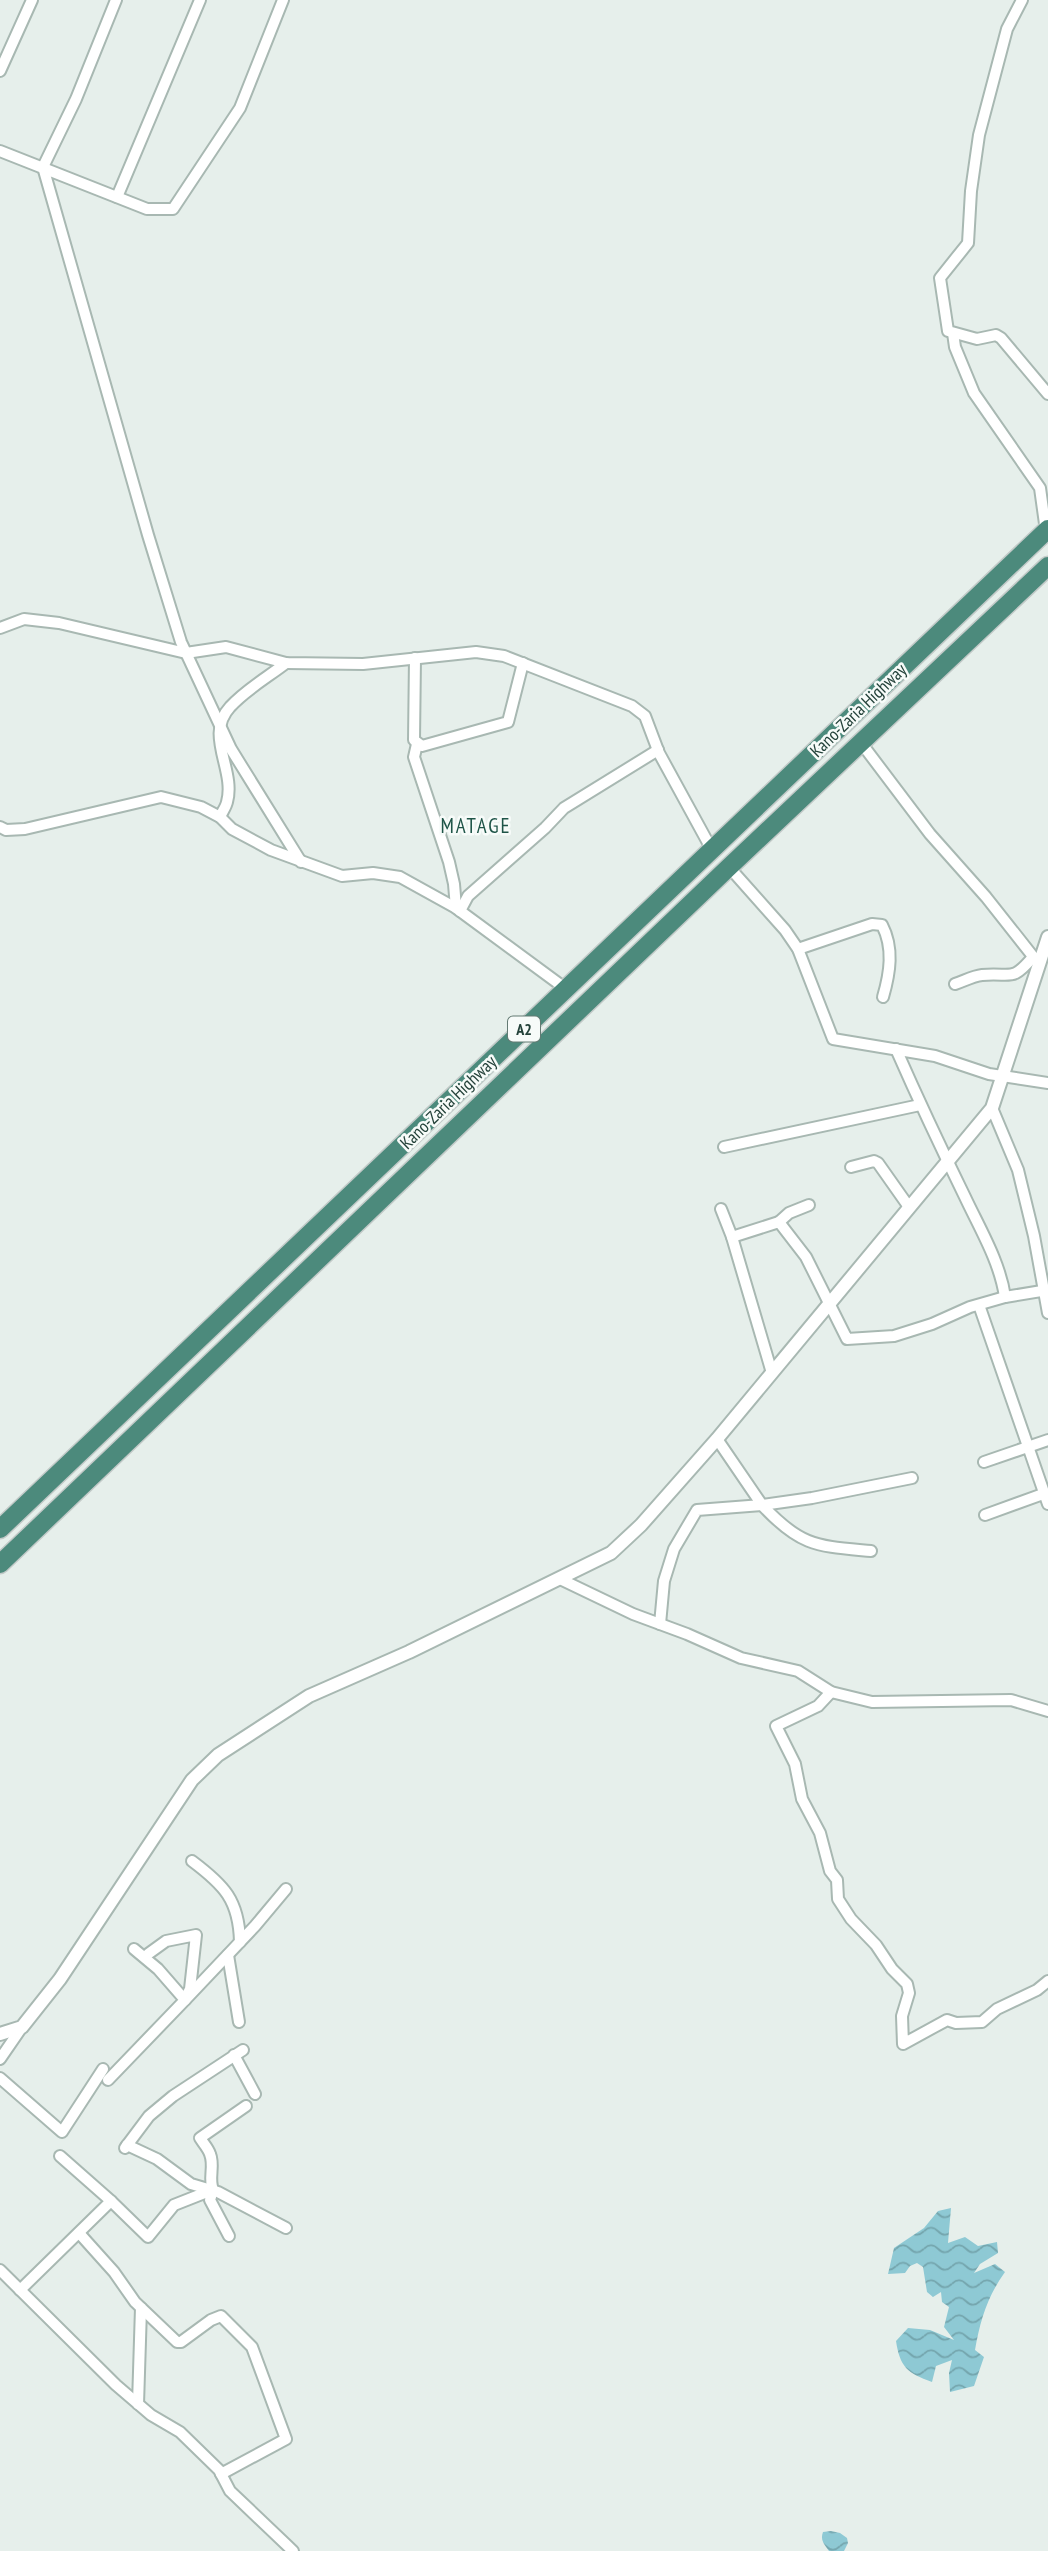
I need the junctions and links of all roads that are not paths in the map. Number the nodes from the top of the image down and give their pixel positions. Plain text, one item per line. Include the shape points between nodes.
1 (32, 0) edge
2 (116, 0) edge
3 (200, 0) edge
4 (283, 0) edge
5 (1022, 0) edge
6 (0, 71) edge
7 (0, 151) edge
8 (43, 167) junction
9 (117, 197) junction
10 (953, 333) junction
11 (1048, 394) edge
12 (1047, 530) edge
13 (1048, 566) edge
14 (989, 585) junction
15 (1006, 603) junction
16 (0, 628) edge
17 (186, 653) junction
18 (415, 658) junction
19 (286, 663) junction
20 (523, 663) junction
21 (219, 724) junction
22 (417, 744) junction
23 (862, 744) junction
24 (658, 750) junction
25 (220, 817) junction
26 (0, 827) edge
27 (712, 850) junction
28 (302, 862) junction
29 (729, 867) junction
30 (458, 909) junction
31 (1048, 937) edge
32 (798, 950) junction
33 (1036, 960) junction
34 (955, 984) dead end
35 (566, 989) junction
36 (883, 997) dead end
37 (896, 1049) junction
38 (1004, 1075) junction
39 (1048, 1083) edge
40 (920, 1105) junction
41 (992, 1108) junction
42 (724, 1147) dead end
43 (948, 1159) junction
44 (851, 1167) dead end
45 (809, 1205) dead end
46 (909, 1207) junction
47 (721, 1209) dead end
48 (779, 1222) junction
49 (732, 1237) junction
50 (1046, 1290) edge
51 (1005, 1297) junction
52 (829, 1305) junction
53 (979, 1305) junction
54 (1048, 1313) edge
55 (772, 1373) junction
56 (717, 1439) junction
57 (1048, 1440) edge
58 (1027, 1447) junction
59 (984, 1461) dead end
60 (912, 1478) dead end
61 (1046, 1499) edge
62 (762, 1505) junction
63 (985, 1515) dead end
64 (0, 1530) edge
65 (871, 1551) dead end
66 (0, 1564) edge
67 (559, 1579) junction
68 (660, 1623) junction
69 (831, 1692) junction
70 (1048, 1711) edge
71 (192, 1861) dead end
72 (286, 1889) dead end
73 (240, 1942) junction
74 (134, 1949) dead end
75 (148, 1954) dead end
76 (228, 1955) junction
77 (1048, 1981) edge
78 (185, 2000) junction
79 (239, 2022) dead end
80 (22, 2027) junction
81 (0, 2034) edge
82 (0, 2059) edge
83 (0, 2078) edge
84 (255, 2094) dead end
85 (246, 2106) dead end
86 (60, 2156) dead end
87 (213, 2190) junction
88 (111, 2201) junction
89 (286, 2228) dead end
90 (79, 2233) junction
91 (229, 2236) dead end
92 (0, 2270) edge
93 (20, 2290) junction
94 (141, 2308) junction
95 (138, 2404) junction
96 (221, 2474) junction
97 (293, 2551) edge

1 - 6 street
2 - 8 street
3 - 9 street
4 - 9 street via 240,108 173,209 147,209
5 - 10 street via 1007,29 979,135 968,243 940,278 948,331
7 - 8 street
8 - 9 street
8 - 17 street
10 - 11 street via 1001,338
10 - 12 street via 974,393 1040,488
12 - 14 highway, Kano-Zaria Highway / A2
13 - 15 highway, Kano-Zaria Highway / A2
14 - 15 highway
14 - 27 highway, Kano-Zaria Highway / A2
15 - 23 highway, Kano-Zaria Highway / A2
16 - 17 street via 24,618
17 - 19 street via 226,647
17 - 21 street
18 - 19 street via 363,664
18 - 20 street via 476,652
18 - 22 street
19 - 21 street via 229,707
20 - 22 street via 508,722
20 - 24 street via 632,706 645,716
21 - 25 street via 229,790
21 - 28 street
22 - 30 street via 414,757 449,862
23 - 29 highway, Kano-Zaria Highway / A2
23 - 33 street via 930,834
24 - 27 street
24 - 30 street via 564,808
25 - 26 street via 161,797 25,829
25 - 28 street via 232,829
27 - 35 highway, Kano-Zaria Highway / A2
28 - 30 street via 342,876 373,873 400,877
29 - 32 street
29 - 66 highway, Kano-Zaria Highway / A2
30 - 35 street
31 - 33 street
32 - 36 street via 872,924 882,925 890,959
32 - 37 street via 833,1039
33 - 34 street via 1008,976 979,975
33 - 38 street
35 - 64 highway, Kano-Zaria Highway / A2
37 - 38 street
37 - 40 street
38 - 39 street
38 - 41 street
40 - 42 street
40 - 43 street
41 - 43 street
41 - 50 street via 1018,1170
43 - 46 street
43 - 51 street
44 - 46 street via 878,1163
45 - 48 street
46 - 52 street
47 - 49 street
48 - 49 street
48 - 52 street via 806,1257
49 - 55 street
50 - 51 street
50 - 54 street
51 - 53 street
52 - 53 street via 847,1339 894,1336
52 - 55 street
53 - 58 street
55 - 56 street
56 - 62 street
56 - 67 street via 642,1525 611,1553
57 - 58 street
58 - 59 street
58 - 61 street
60 - 62 street
61 - 63 street
62 - 65 street via 783,1528 800,1538 824,1546
62 - 68 street via 697,1510 674,1549 664,1581
67 - 68 street
67 - 80 street via 309,1696 218,1755 192,1780 60,1979
68 - 69 street via 741,1658 798,1671
69 - 70 street via 872,1702 1011,1700
69 - 77 street via 818,1706 776,1726 795,1763 802,1798 837,1880 838,1899 907,1984 903,2044 947,2020 982,2022
71 - 73 street via 219,1881 230,1898
72 - 73 street
73 - 76 street
74 - 78 street
75 - 78 street via 166,1941 196,1935
76 - 78 street
76 - 79 street
78 - 83 street via 105,2074 62,2132
80 - 81 street
80 - 82 street
84 - 87 street via 239,2053 173,2096 149,2116 125,2147 157,2159 191,2184
85 - 87 street via 200,2138 210,2154
86 - 88 street
87 - 88 street via 174,2205 148,2237
87 - 89 street
87 - 91 street via 210,2200
88 - 90 street
90 - 93 street
90 - 94 street
92 - 93 street
93 - 95 street
94 - 95 street
94 - 96 street via 177,2342 221,2316 252,2347 286,2439
95 - 96 street via 180,2432
96 - 97 street via 230,2491

